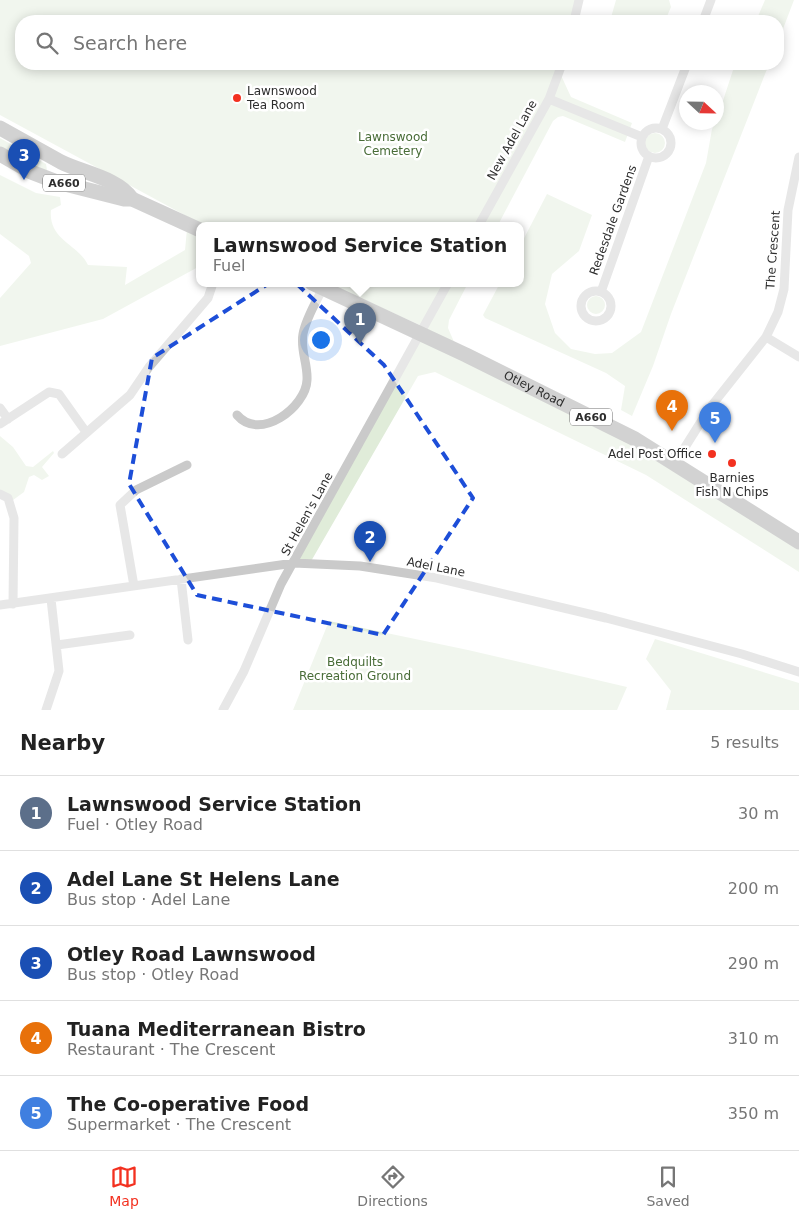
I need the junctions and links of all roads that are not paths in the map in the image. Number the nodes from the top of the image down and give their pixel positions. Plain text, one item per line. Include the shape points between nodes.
1 (579, 0) edge
2 (711, 0) edge
3 (575, 15) edge
4 (705, 15) edge
5 (560, 70) edge
6 (685, 70) edge
7 (549, 99) junction
8 (0, 128) edge
9 (662, 129) junction
10 (642, 137) junction
11 (0, 154) edge
12 (649, 156) junction
13 (799, 157) edge
14 (132, 199) junction
15 (481, 222) edge
16 (196, 228) edge
17 (212, 287) edge
18 (316, 287) edge
19 (321, 287) edge
20 (446, 287) edge
21 (601, 292) dead end
22 (421, 334) junction
23 (766, 336) junction
24 (799, 357) edge
25 (0, 408) edge
26 (237, 416) dead end
27 (8, 418) junction
28 (0, 424) edge
29 (86, 432) junction
30 (62, 454) dead end
31 (675, 463) junction
32 (187, 465) dead end
33 (0, 494) edge
34 (799, 542) edge
35 (294, 563) junction
36 (181, 579) junction
37 (134, 586) junction
38 (51, 599) junction
39 (14, 604) junction
40 (0, 605) edge
41 (130, 635) dead end
42 (188, 640) dead end
43 (57, 645) junction
44 (799, 672) edge
45 (48, 709) edge
46 (223, 710) edge

1 - 3 street
2 - 4 street
5 - 7 street, New Adel Lane
6 - 9 street
7 - 10 street
7 - 15 street, New Adel Lane
8 - 14 highway, A660 via 59,161 114,184 127,191
9 - 10 street via 647,130
9 - 12 street, Redesdale Gardens via 670,137 668,151 660,157
10 - 12 street, Redesdale Gardens via 642,150
11 - 14 highway, A660 via 56,182
12 - 21 street, Redesdale Gardens
13 - 23 street, The Crescent via 788,210 784,289 778,312
14 - 16 highway, A660
17 - 29 street via 208,298 149,367 130,395
18 - 26 street via 302,335 307,380 301,396 268,424 255,426
19 - 22 highway, Otley Road / A660
20 - 22 street
22 - 31 highway, Otley Road / A660 via 635,439
22 - 35 street, St Helen's Lane
23 - 24 street
23 - 31 street, The Crescent via 709,409
25 - 27 street
27 - 28 street
27 - 29 street via 49,392 59,394
29 - 30 street
31 - 34 highway, Otley Road / A660
32 - 37 street via 136,490 120,504
33 - 39 street via 8,498 14,518
35 - 36 street, Adel Lane
35 - 44 street, Adel Lane via 360,566 437,578 606,618
35 - 46 street, St Helen's Lane via 281,584 233,695
36 - 37 street, Adel Lane
36 - 42 street
37 - 38 street, Adel Lane
38 - 39 street, Adel Lane
38 - 43 street
39 - 40 street, Adel Lane
41 - 43 street
43 - 45 street via 59,671

